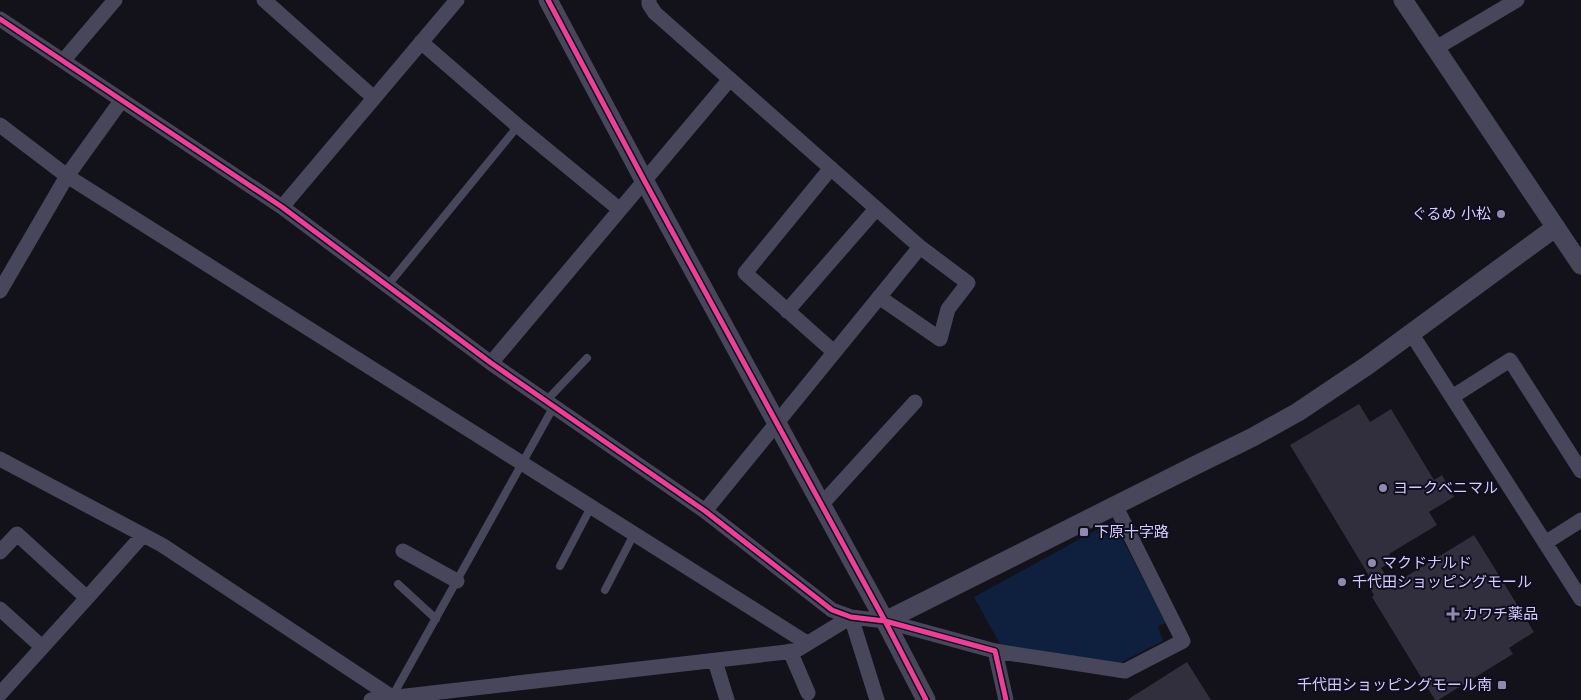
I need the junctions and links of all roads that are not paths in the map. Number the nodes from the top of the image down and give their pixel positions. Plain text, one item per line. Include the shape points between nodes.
1 (115, 0) edge
2 (264, 0) edge
3 (457, 0) edge
4 (548, 0) edge
5 (649, 0) edge
6 (1403, 0) edge
7 (1514, 1) edge
8 (0, 19) edge
9 (421, 42) junction
10 (1436, 48) junction
11 (63, 61) junction
12 (730, 79) junction
13 (374, 98) junction
14 (120, 101) junction
15 (0, 125) edge
16 (518, 126) junction
17 (831, 168) junction
18 (67, 176) junction
19 (644, 180) junction
20 (282, 207) junction
21 (619, 209) junction
22 (876, 209) junction
23 (1556, 227) junction
24 (920, 247) junction
25 (1581, 265) edge
26 (388, 286) junction
27 (0, 291) edge
28 (879, 297) junction
29 (787, 310) junction
30 (1411, 333) junction
31 (834, 352) junction
32 (588, 358) dead end
33 (491, 363) junction
34 (1452, 397) junction
35 (915, 402) dead end
36 (550, 404) junction
37 (776, 423) junction
38 (0, 460) edge
39 (522, 464) junction
40 (1581, 471) edge
41 (1115, 505) junction
42 (821, 506) junction
43 (591, 507) junction
44 (705, 512) junction
45 (1581, 520) edge
46 (634, 534) junction
47 (143, 535) junction
48 (1545, 543) junction
49 (403, 551) dead end
50 (0, 552) edge
51 (560, 566) dead end
52 (457, 581) junction
53 (398, 584) dead end
54 (605, 590) dead end
55 (86, 598) junction
56 (1581, 599) edge
57 (0, 609) edge
58 (851, 617) junction
59 (436, 619) junction
60 (885, 621) junction
61 (807, 643) junction
62 (42, 647) junction
63 (995, 651) junction
64 (790, 652) junction
65 (715, 661) junction
66 (808, 693) dead end
67 (0, 694) edge
68 (393, 699) edge
69 (371, 700) edge
70 (727, 700) edge
71 (877, 700) edge
72 (926, 700) edge
73 (1006, 700) edge

1 - 11 street
2 - 13 street
3 - 9 street
4 - 19 street
5 - 12 street via 655,13
6 - 10 street
7 - 10 street
8 - 11 street
9 - 13 street
9 - 16 street
10 - 23 street
11 - 14 street
12 - 17 street
12 - 19 street
13 - 20 street
14 - 18 street
14 - 20 street
15 - 18 street
16 - 21 street
16 - 26 lane
17 - 22 street
17 - 29 street via 745,273
18 - 27 street
18 - 39 street
19 - 21 street
19 - 37 street
20 - 26 street
21 - 33 street
22 - 24 street
22 - 29 street
23 - 25 street
23 - 30 street
24 - 28 street
24 - 28 street via 968,283 948,309 940,340
26 - 33 street
28 - 31 street
29 - 31 street
30 - 34 street
30 - 41 street via 1298,412
31 - 37 street
32 - 36 lane
33 - 36 street
34 - 40 street via 1510,360
34 - 48 street
35 - 42 street
36 - 39 lane
36 - 44 street
37 - 42 street
37 - 44 street
38 - 47 street
39 - 43 street
39 - 52 lane
41 - 60 street
41 - 63 street via 1183,641 1125,671
42 - 60 street
43 - 46 street
43 - 51 lane
44 - 58 street via 832,610
45 - 48 street
46 - 54 lane
46 - 61 street
47 - 55 street
47 - 68 street
48 - 56 street
49 - 52 street
50 - 55 street via 17,534
52 - 59 lane
53 - 59 lane
55 - 62 street
57 - 62 street
58 - 60 street
58 - 61 street
58 - 71 street
59 - 68 lane
60 - 63 street
60 - 72 street
61 - 64 street
62 - 67 street
63 - 73 street
64 - 65 street
64 - 66 street
65 - 68 street
65 - 70 street
68 - 69 street

